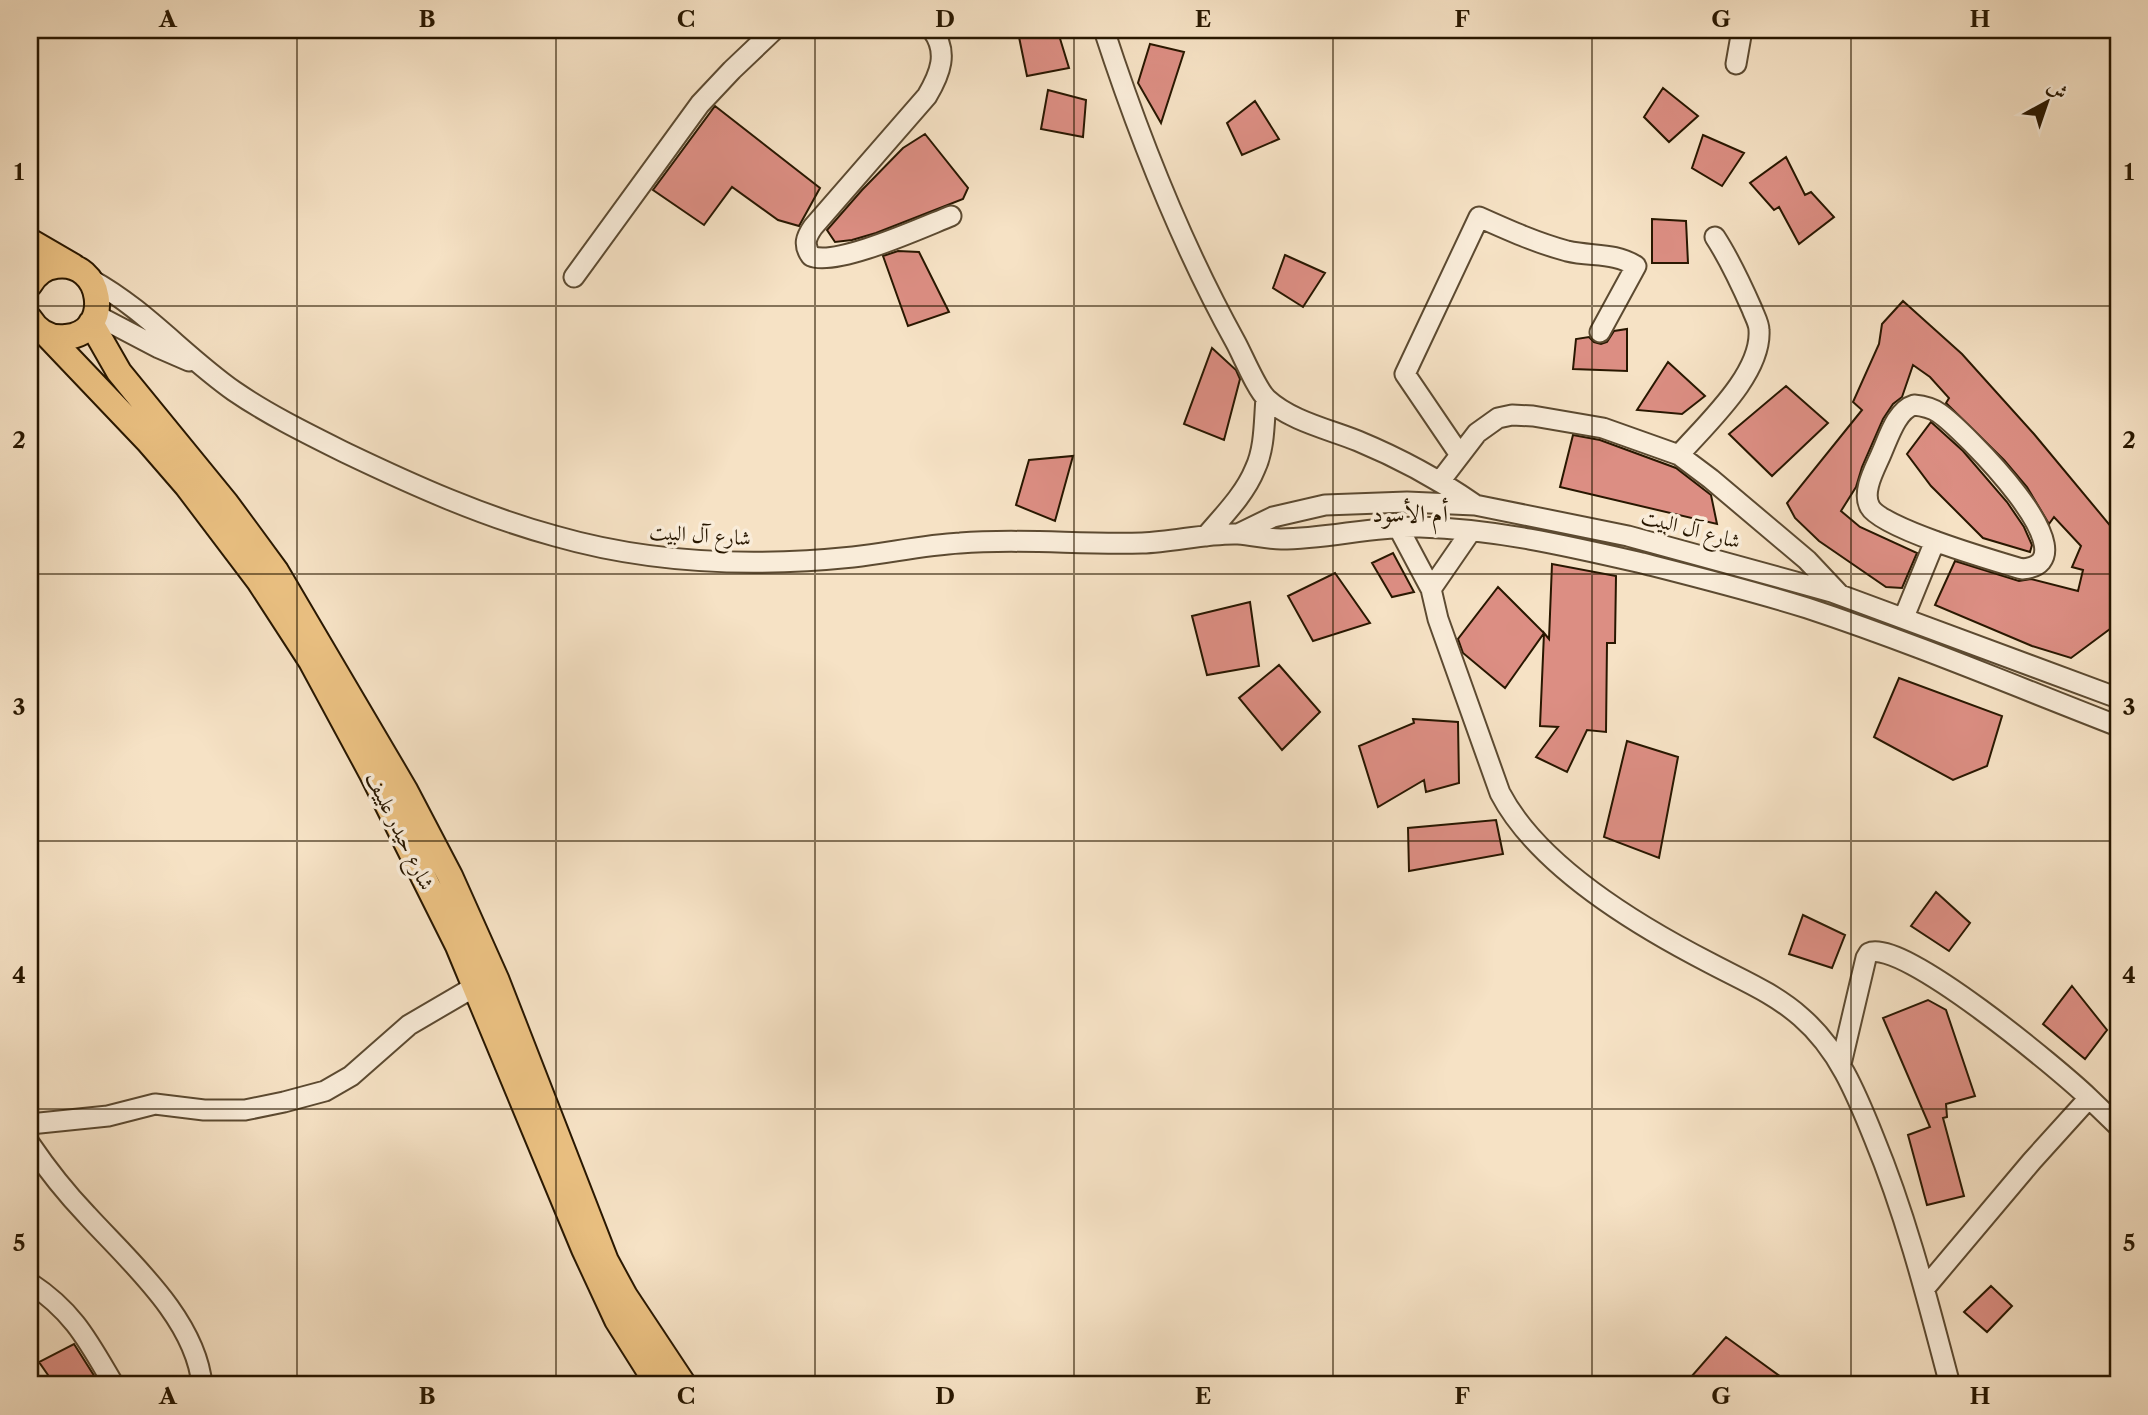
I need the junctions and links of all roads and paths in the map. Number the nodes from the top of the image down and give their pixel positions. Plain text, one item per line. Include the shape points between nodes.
1 (774, 30) edge
2 (932, 30) edge
3 (1104, 30) edge
4 (1742, 30) edge
5 (1737, 64) dead end
6 (951, 216) dead end
7 (1715, 237) dead end
8 (30, 241) edge
9 (82, 273) junction
10 (574, 277) dead end
11 (30, 284) edge
12 (93, 319) junction
13 (38, 327) edge
14 (1600, 332) dead end
15 (200, 365) junction
16 (1265, 398) junction
17 (1460, 455) junction
18 (1679, 455) junction
19 (1441, 480) junction
20 (1475, 505) junction
21 (1535, 517) junction
22 (1398, 527) junction
23 (1471, 531) junction
24 (1238, 534) junction
25 (1206, 536) junction
26 (1534, 539) junction
27 (1935, 541) junction
28 (1431, 589) junction
29 (1840, 595) junction
30 (1904, 617) junction
31 (2118, 698) edge
32 (2118, 726) edge
33 (474, 987) junction
34 (1841, 1064) junction
35 (2089, 1098) junction
36 (30, 1124) edge
37 (2118, 1126) edge
38 (30, 1144) edge
39 (30, 1283) edge
40 (1925, 1288) junction
41 (114, 1385) edge
42 (202, 1385) edge
43 (658, 1385) edge
44 (684, 1385) edge
45 (1950, 1385) edge

1 - 10 street via 700,104
2 - 6 street via 942,52 937,79 927,96 813,227 806,244 811,256 831,259
3 - 16 street via 1197,270
4 - 5 street
7 - 18 street via 1734,266 1755,318 1757,343 1746,376
8 - 9 main road
9 - 11 main road via 62,265 50,267
9 - 12 main road via 96,290
9 - 15 street, شارع آل البيت via 145,314
12 - 13 main road via 71,337 57,338
12 - 15 street, شارع آل البيت
12 - 44 main road, شارع حيدر علييف via 120,372 276,571 405,790 497,981 606,1261
13 - 33 main road, شارع حيدر علييف via 187,486 286,621 371,772
14 - 17 street via 1636,266 1623,258 1569,251 1519,236 1479,217 1405,374
15 - 25 street, شارع آل البيت via 272,414 417,487 478,512 615,549 705,561 789,561 990,540 1141,544
16 - 19 street via 1309,423
16 - 25 street via 1263,438 1255,470
17 - 18 street via 1485,425 1512,415 1603,428
17 - 19 street
18 - 29 street via 1807,559
19 - 20 street
20 - 21 street, شارع آل البيت
20 - 24 street, شارع آل البيت via 1325,505 1273,517
21 - 26 street
21 - 29 street, شارع آل البيت via 1628,536
22 - 23 street, شارع آل البيت
22 - 24 street, شارع آل البيت via 1282,539
22 - 28 street
23 - 26 street, شارع آل البيت
23 - 28 street
24 - 25 street, شارع آل البيت
26 - 32 street, شارع آل البيت via 1710,580 1808,609
27 - 27 street via 2022,569 2040,563 2046,544 2029,509 1964,434 1931,408 1914,405 1899,416 1867,495 1869,506 1886,521
27 - 30 street
28 - 34 street via 1500,793 1523,828 1617,909 1778,999 1802,1018
29 - 30 street, شارع آل البيت
30 - 31 street, شارع آل البيت
33 - 36 street via 409,1026 351,1076 325,1091 245,1110 155,1104 108,1116
33 - 43 main road, شارع حيدر علييف via 617,1320
34 - 35 street via 1866,958 1880,950 1902,958 1958,993
34 - 40 street via 1885,1166
35 - 37 street
35 - 40 street
38 - 42 street via 165,1303 196,1358
39 - 41 street via 69,1313
40 - 45 street

